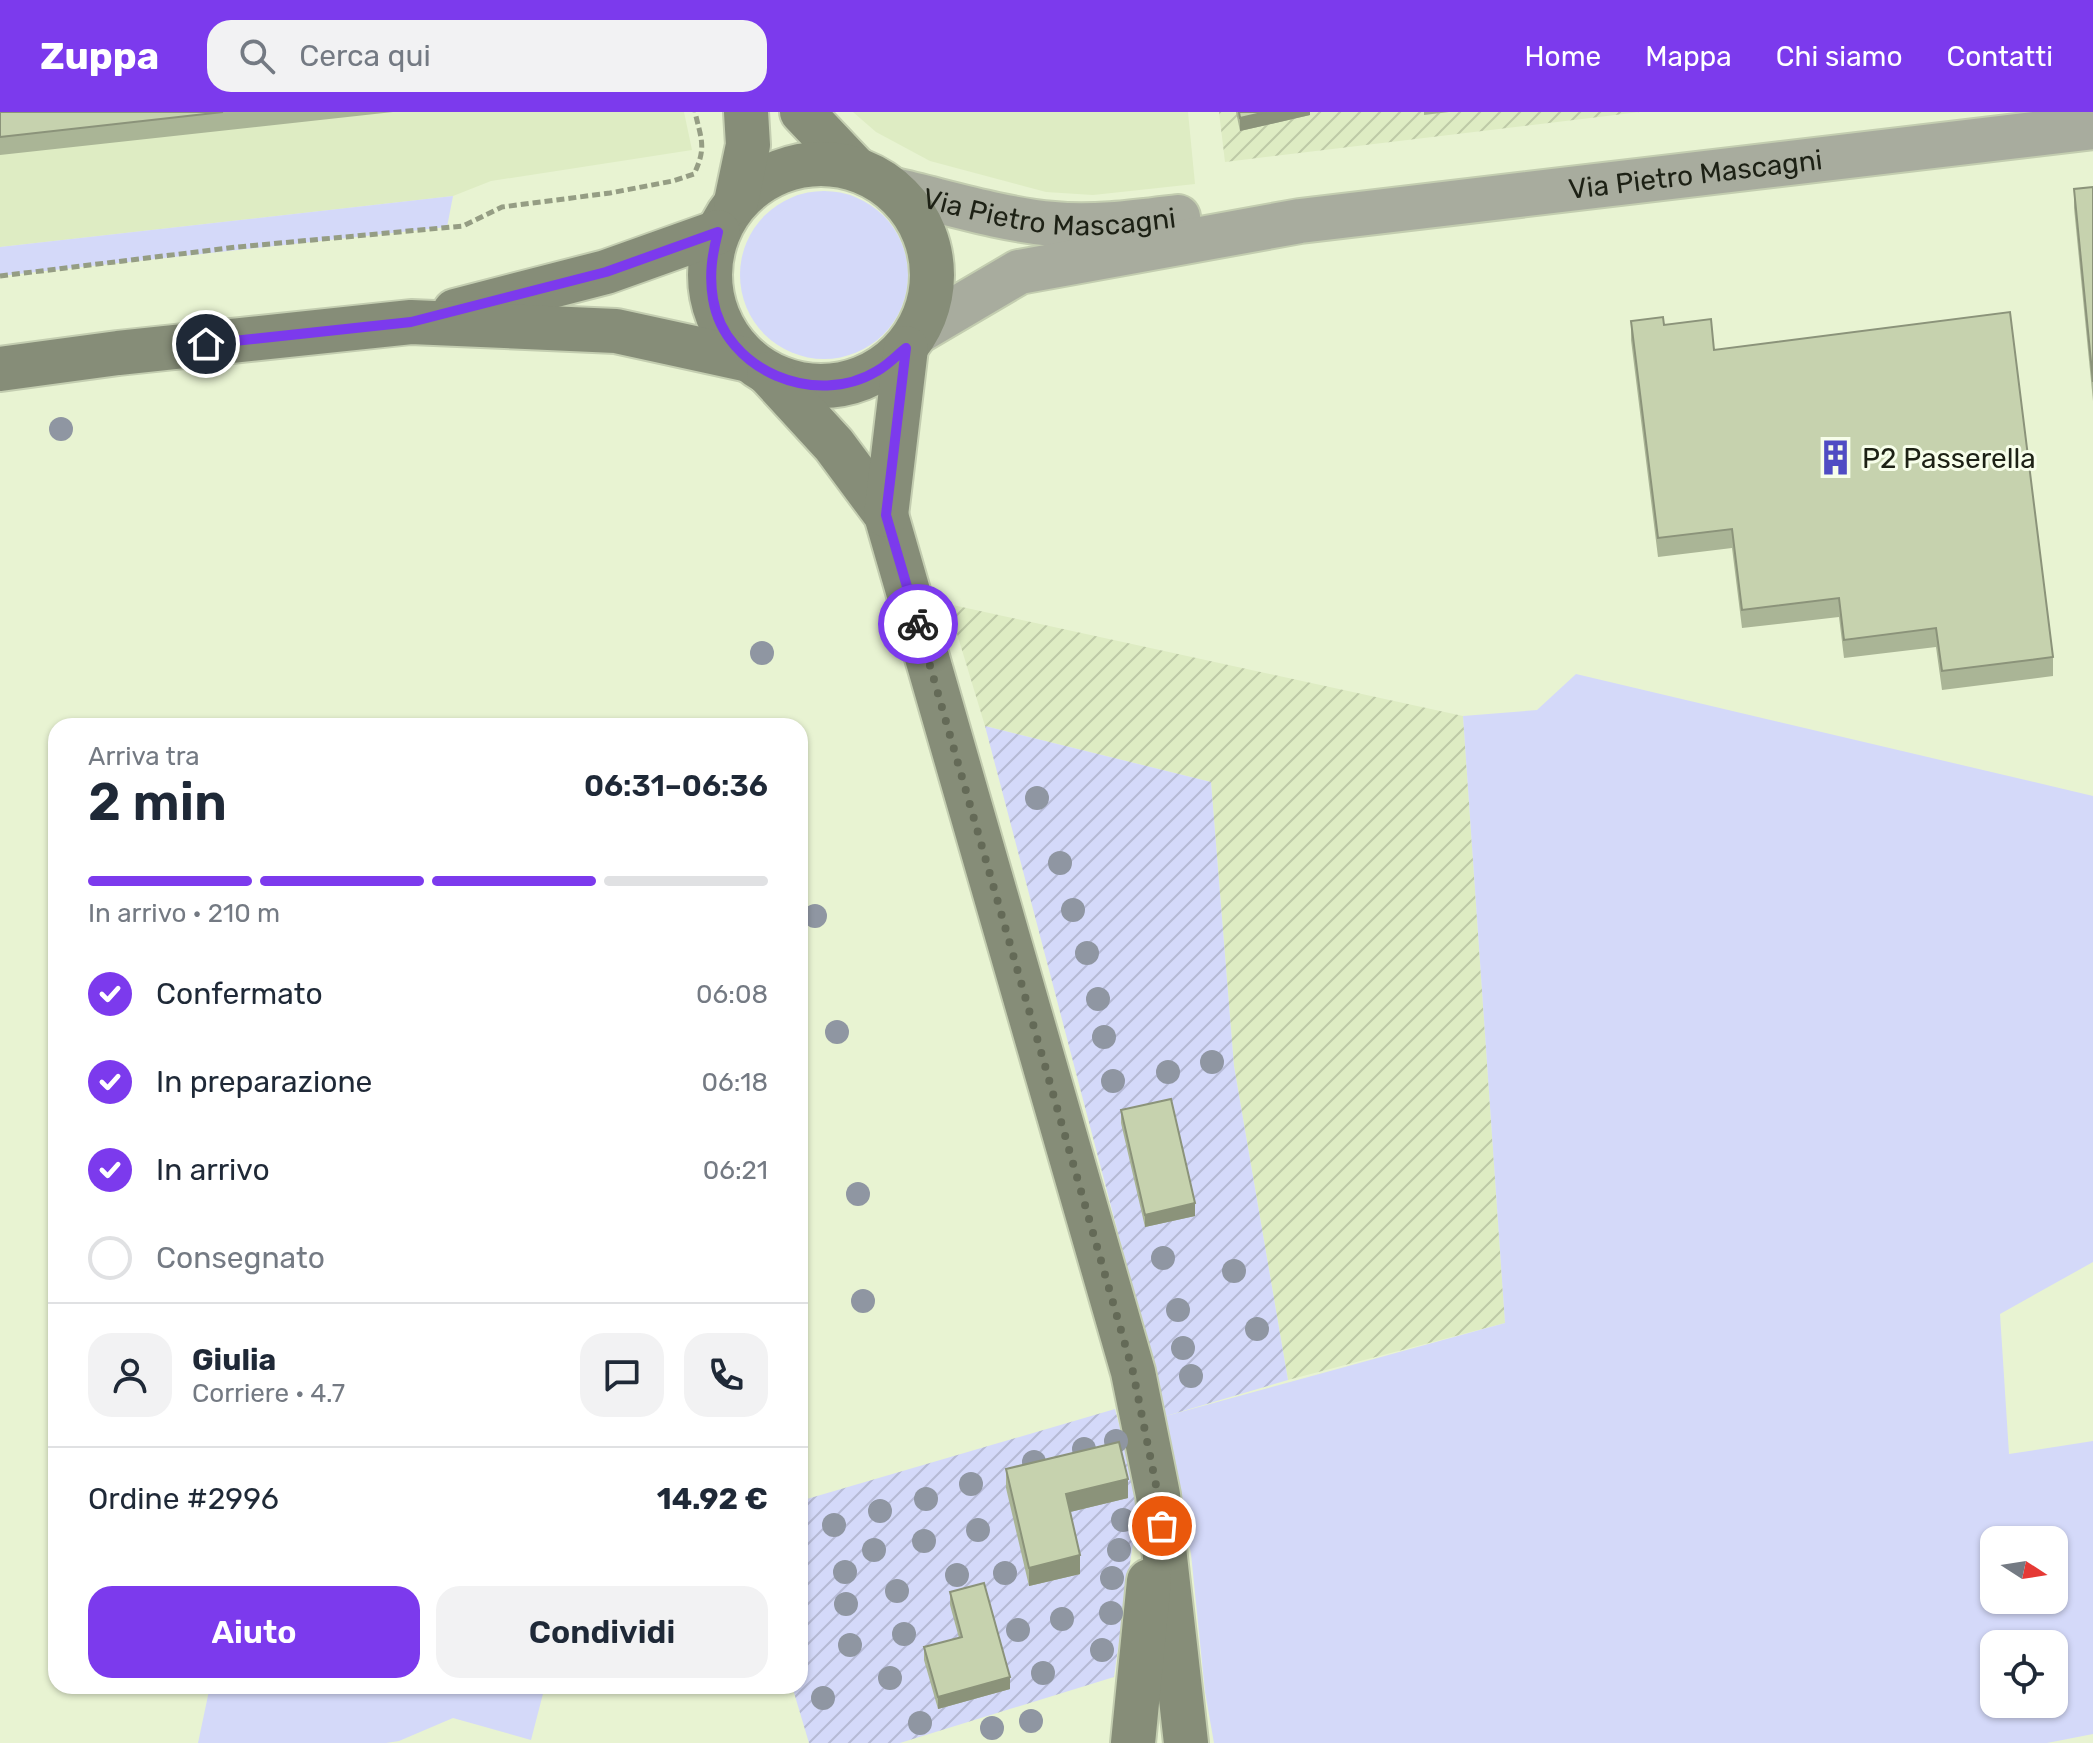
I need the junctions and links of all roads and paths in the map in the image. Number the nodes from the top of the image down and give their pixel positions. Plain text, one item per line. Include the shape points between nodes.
1 (695, 112) edge
2 (746, 112) edge
3 (802, 112) edge
4 (2093, 127) edge
5 (855, 168) junction
6 (894, 190) junction
7 (727, 217) junction
8 (1300, 221) junction
9 (0, 276) edge
10 (411, 322) junction
11 (912, 340) junction
12 (759, 367) junction
13 (0, 369) edge
14 (886, 515) junction
15 (1158, 1495) junction
16 (1133, 1743) edge
17 (1186, 1743) edge

1 - 9 path via 703,156 694,174 673,181 502,207 463,226
2 - 7 main road via 748,145
3 - 5 main road
4 - 8 street, Via Pietro Mascagni
5 - 6 main road
5 - 7 main road via 804,164 778,171 756,184
6 - 8 street, Via Pietro Mascagni via 1054,224 1201,214
6 - 11 main road via 925,231 933,282
7 - 10 main road via 606,272
7 - 12 main road via 710,266 713,301 726,333
8 - 11 street, Via Pietro Mascagni via 1019,272
10 - 12 main road via 616,331
10 - 13 main road
11 - 12 main road via 877,371 842,384 805,386
11 - 14 main road
12 - 14 main road via 834,445
14 - 15 main road via 1133,1372
15 - 16 main road
15 - 17 main road

